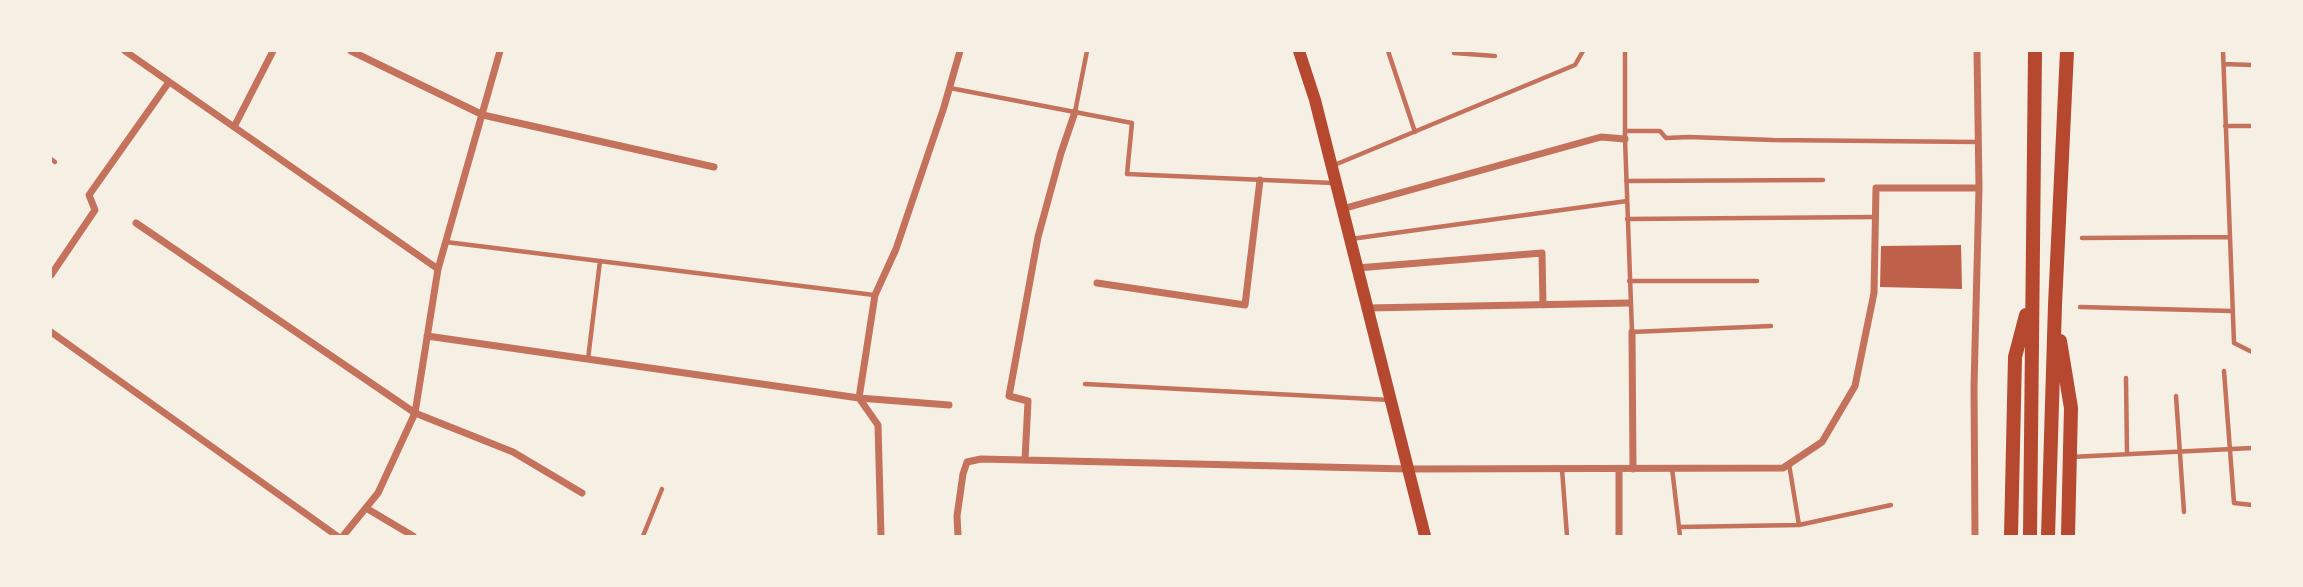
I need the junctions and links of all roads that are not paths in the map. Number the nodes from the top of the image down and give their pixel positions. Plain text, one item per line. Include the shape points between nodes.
1 (125, 51) edge
2 (274, 51) edge
3 (351, 51) edge
4 (500, 51) edge
5 (960, 51) edge
6 (1087, 51) edge
7 (1299, 51) edge
8 (1388, 51) edge
9 (1454, 51) edge
10 (1583, 51) edge
11 (1625, 51) edge
12 (1977, 51) edge
13 (2035, 51) edge
14 (2067, 51) edge
15 (2224, 51) edge
16 (1495, 56) dead end
17 (2224, 64) junction
18 (2252, 65) edge
19 (169, 82) junction
20 (949, 88) junction
21 (1075, 112) junction
22 (483, 115) junction
23 (2252, 126) edge
24 (234, 127) junction
25 (2225, 127) junction
26 (1415, 132) junction
27 (1625, 135) junction
28 (1977, 142) junction
29 (1332, 166) junction
30 (714, 167) dead end
31 (1261, 180) junction
32 (1824, 180) dead end
33 (1626, 181) junction
34 (1336, 183) junction
35 (1979, 188) junction
36 (1627, 201) junction
37 (1342, 209) junction
38 (1876, 217) junction
39 (1627, 219) junction
40 (136, 223) dead end
41 (2229, 237) junction
42 (2082, 238) dead end
43 (1350, 240) junction
44 (446, 242) junction
45 (600, 261) junction
46 (1357, 268) junction
47 (438, 269) junction
48 (51, 275) edge
49 (1629, 281) junction
50 (1757, 281) dead end
51 (1097, 283) dead end
52 (2032, 293) junction
53 (875, 295) junction
54 (1629, 303) junction
55 (1543, 305) junction
56 (2055, 305) junction
57 (2080, 307) dead end
58 (1367, 308) junction
59 (2232, 311) junction
60 (1771, 326) dead end
61 (51, 332) edge
62 (1632, 332) junction
63 (427, 336) junction
64 (2251, 352) edge
65 (588, 359) junction
66 (2224, 371) dead end
67 (2126, 378) dead end
68 (1085, 384) dead end
69 (2176, 396) dead end
70 (859, 398) junction
71 (1390, 401) junction
72 (949, 405) dead end
73 (415, 413) junction
74 (2252, 448) edge
75 (2231, 449) junction
76 (2179, 451) junction
77 (2127, 453) junction
78 (2070, 457) junction
79 (1025, 460) junction
80 (1789, 464) junction
81 (1633, 468) junction
82 (1672, 468) junction
83 (1408, 469) junction
84 (1562, 469) junction
85 (1619, 469) junction
86 (662, 489) dead end
87 (583, 493) dead end
88 (1891, 505) dead end
89 (2252, 505) edge
90 (366, 508) junction
91 (2184, 512) dead end
92 (1799, 525) junction
93 (1679, 527) junction
94 (337, 536) edge
95 (343, 536) edge
96 (413, 536) edge
97 (643, 536) edge
98 (881, 536) edge
99 (957, 536) edge
100 (1424, 536) edge
101 (1567, 536) edge
102 (1619, 536) edge
103 (1680, 536) edge
104 (1975, 536) edge
105 (2011, 536) edge
106 (2030, 536) edge
107 (2048, 536) edge
108 (2068, 536) edge

1 - 19 street
2 - 24 street
3 - 22 street
4 - 22 street
5 - 20 street
6 - 21 lane
7 - 29 main road
8 - 26 lane
9 - 16 lane
10 - 26 lane via 1575,65
11 - 27 lane
12 - 28 street
13 - 52 highway
14 - 56 highway
15 - 17 lane
17 - 18 lane
17 - 25 lane
19 - 24 street
19 - 48 street via 89,195 95,210
20 - 21 lane
20 - 53 street via 896,248
21 - 31 lane via 1132,122 1127,174
21 - 79 street via 1038,237 1009,397 1028,401
22 - 30 street
22 - 44 street
23 - 25 lane
24 - 47 street
25 - 41 lane
26 - 29 lane
27 - 28 lane via 1660,131 1666,138
27 - 33 lane
27 - 37 street via 1601,136
28 - 35 street
29 - 34 main road
31 - 34 lane
31 - 51 street via 1245,305
32 - 33 lane
33 - 36 lane
34 - 37 main road
35 - 38 street via 1876,188
35 - 104 street
36 - 39 lane
36 - 43 lane
37 - 43 main road
38 - 39 lane
38 - 80 street via 1874,293 1855,386 1822,442
39 - 49 lane
40 - 73 street
41 - 42 lane
41 - 59 lane
43 - 46 main road
44 - 45 lane
44 - 47 street
45 - 53 lane
45 - 65 lane
46 - 55 street via 1542,253
46 - 58 main road
47 - 63 street
49 - 50 lane
49 - 54 lane
52 - 105 highway via 2015,357
52 - 106 highway
53 - 70 street
54 - 55 street
54 - 62 lane
55 - 58 street
56 - 78 highway via 2071,408
56 - 107 highway
57 - 59 lane
58 - 71 main road
59 - 64 lane via 2234,343
60 - 62 lane
61 - 94 street
62 - 81 street
63 - 65 street
63 - 73 street
65 - 70 street
66 - 75 lane
67 - 77 lane
68 - 71 lane
69 - 76 lane
70 - 72 street
70 - 98 street via 878,425
71 - 83 main road
73 - 87 street via 513,452
73 - 90 street via 378,493
74 - 75 lane
75 - 76 lane
75 - 89 lane via 2234,503
76 - 77 lane
76 - 91 lane
77 - 78 lane
78 - 108 highway
79 - 83 street
79 - 99 street via 967,462
80 - 82 street via 1783,468
80 - 92 lane
81 - 82 street
81 - 85 street
82 - 93 lane
83 - 84 street
83 - 100 main road
84 - 85 street
84 - 101 lane
85 - 102 street
86 - 97 lane
88 - 92 lane
90 - 95 street
90 - 96 street
92 - 93 lane
93 - 103 lane

